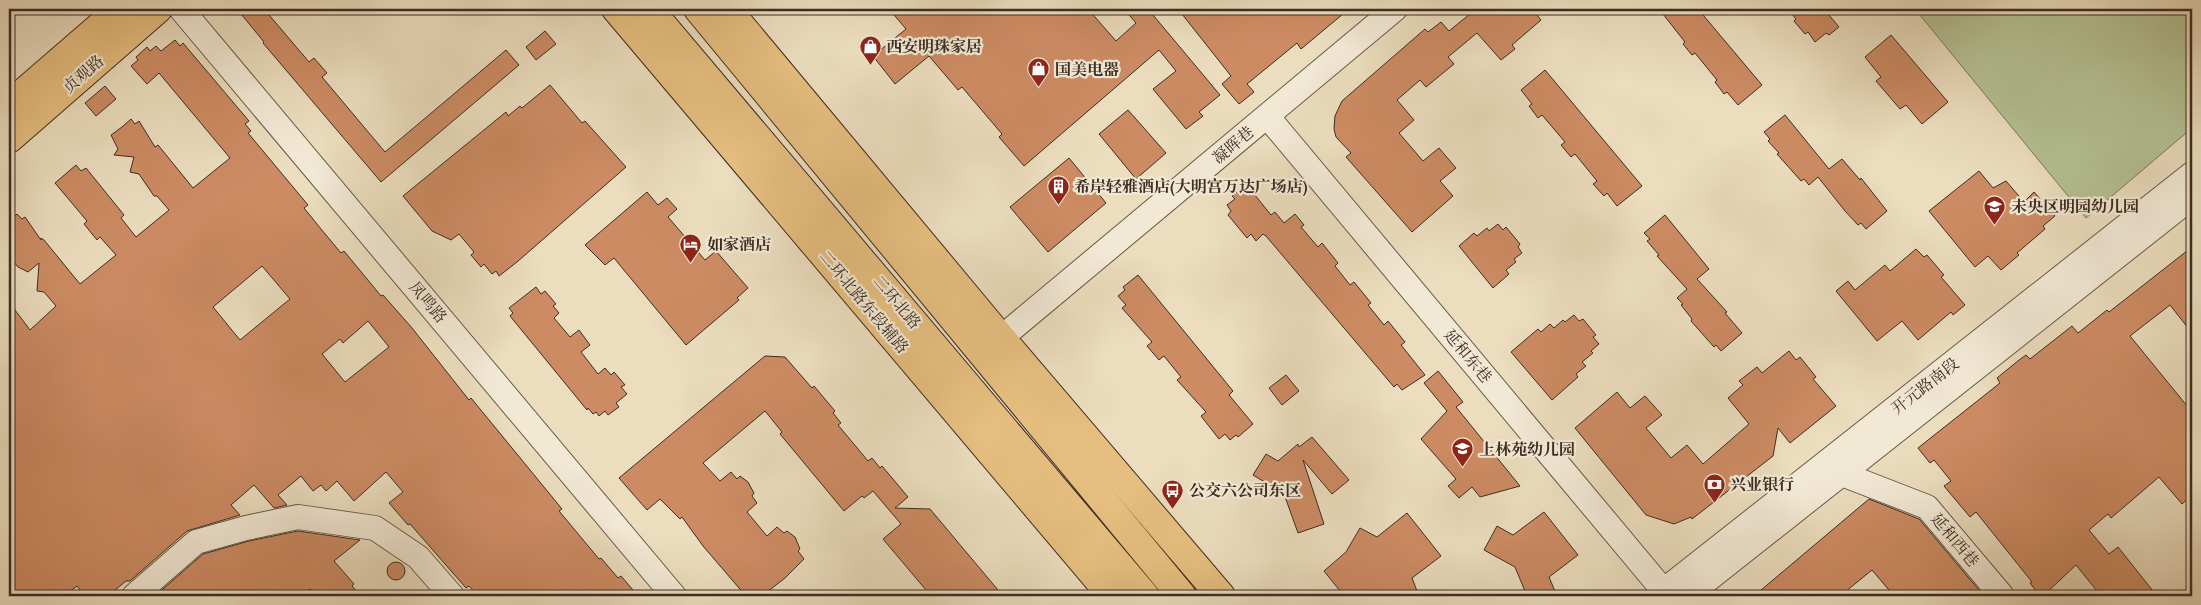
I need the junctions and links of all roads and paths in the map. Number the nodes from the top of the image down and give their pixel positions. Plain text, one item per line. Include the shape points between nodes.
1 (120, 9) edge
2 (158, 9) edge
3 (181, 9) edge
4 (616, 9) edge
5 (649, 9) edge
6 (698, 9) edge
7 (727, 9) edge
8 (1395, 9) edge
9 (9, 105) edge
10 (1267, 116) junction
11 (9, 138) edge
12 (2192, 174) edge
13 (2192, 197) edge
14 (1001, 338) junction
15 (1842, 474) junction
16 (1663, 594) edge
17 (134, 596) edge
18 (452, 596) edge
19 (674, 596) edge
20 (1112, 596) edge
21 (1145, 596) edge
22 (1182, 596) edge
23 (1221, 596) edge
24 (1688, 596) edge
25 (2002, 596) edge

1 - 9 main road, 贞观路
2 - 11 main road, 贞观路
3 - 19 street, 凤鸣路
4 - 20 main road, 二环北路东段辅路
5 - 21 main road, 二环北路
6 - 22 main road, 二环北路
7 - 14 main road
8 - 10 street, 凝晖巷
10 - 14 street, 凝晖巷
10 - 16 street, 延和东巷
12 - 16 street, 开元路南段
13 - 15 street, 开元路南段
14 - 23 main road
15 - 24 street, 开元路南段
15 - 25 street, 延和西巷 via 1928,507
17 - 18 street via 196,542 298,517 375,528 418,557

